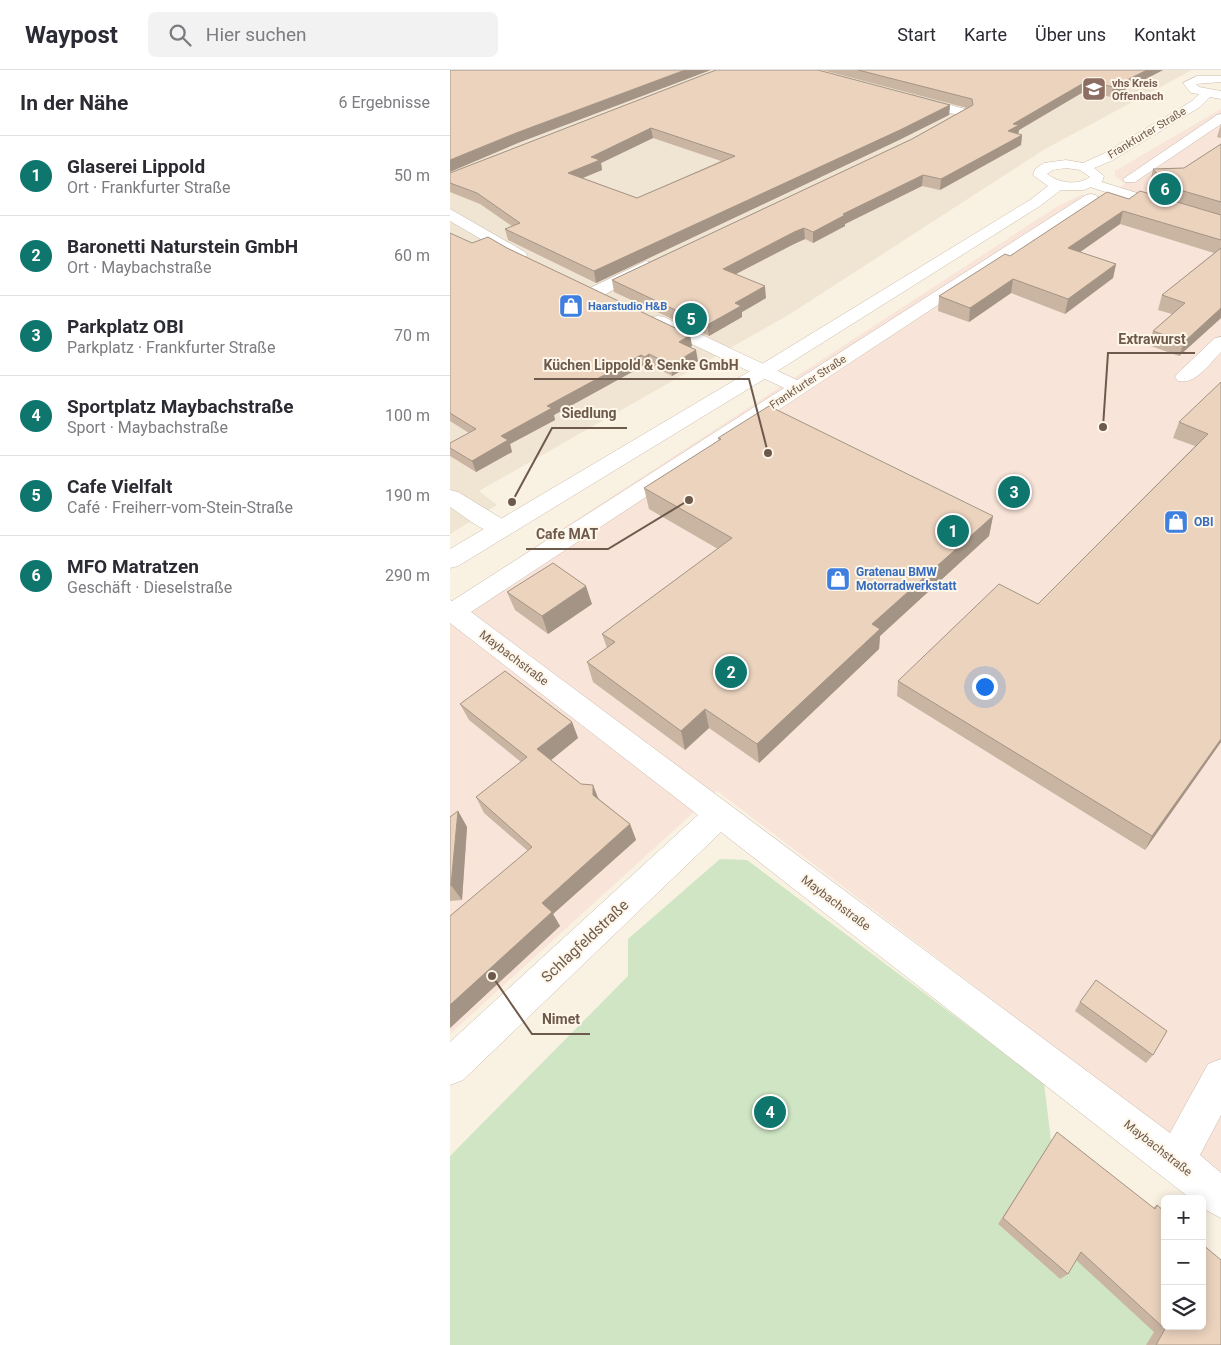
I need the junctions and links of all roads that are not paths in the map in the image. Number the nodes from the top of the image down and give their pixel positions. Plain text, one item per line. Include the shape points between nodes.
1 (1221, 79) edge
2 (1207, 93) junction
3 (1221, 94) edge
4 (902, 96) edge
5 (1221, 118) edge
6 (942, 125) edge
7 (1084, 167) junction
8 (1130, 179) dead end
9 (1059, 185) junction
10 (1091, 190) junction
11 (450, 214) edge
12 (1221, 224) edge
13 (658, 261) edge
14 (534, 263) edge
15 (578, 284) edge
16 (596, 292) junction
17 (614, 300) edge
18 (640, 313) edge
19 (1221, 342) edge
20 (764, 371) junction
21 (1185, 377) dead end
22 (798, 388) junction
23 (450, 497) edge
24 (501, 528) junction
25 (450, 560) edge
26 (451, 612) edge
27 (720, 814) junction
28 (450, 1068) edge
29 (1221, 1077) edge
30 (1176, 1161) junction
31 (1221, 1198) edge

1 - 2 street via 1197,79 1189,83 1191,88
2 - 3 street
2 - 7 street, Frankfurter Straße via 1196,104 1108,157
4 - 6 street via 965,113
5 - 8 street
7 - 9 street via 1057,164 1040,172 1044,179
7 - 10 street via 1097,176
9 - 10 street
9 - 20 street
10 - 12 street
10 - 22 street, Frankfurter Straße
11 - 14 street
13 - 16 street
15 - 16 street
16 - 17 street
18 - 20 street
19 - 21 street
20 - 22 street
20 - 24 street
22 - 26 street, Frankfurter Straße
23 - 24 street
24 - 25 street
26 - 27 street, Maybachstraße
27 - 28 street, Schlagfeldstraße
27 - 30 street, Maybachstraße
29 - 30 street
30 - 31 street, Maybachstraße

